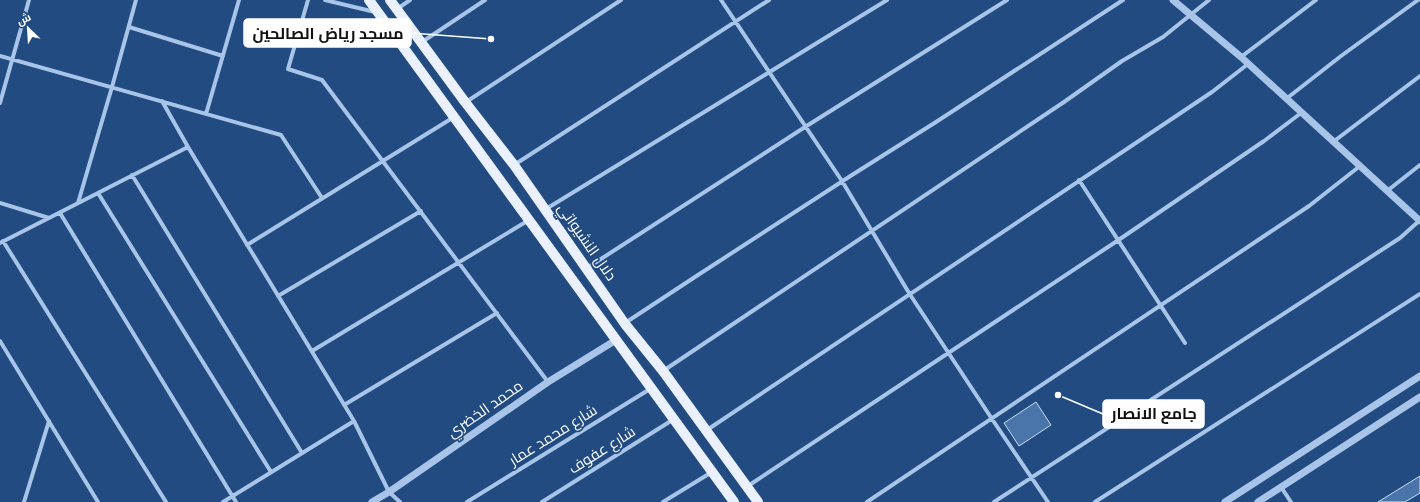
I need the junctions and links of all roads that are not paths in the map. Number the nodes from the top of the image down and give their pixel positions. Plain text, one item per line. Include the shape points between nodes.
1 (29, 0) edge
2 (136, 0) edge
3 (239, 0) edge
4 (308, 0) edge
5 (325, 0) edge
6 (369, 0) edge
7 (390, 0) edge
8 (410, 0) edge
9 (485, 0) edge
10 (621, 0) edge
11 (721, 0) edge
12 (769, 0) edge
13 (887, 0) edge
14 (1006, 0) edge
15 (1123, 0) edge
16 (1173, 0) edge
17 (1209, 0) edge
18 (1316, 0) edge
19 (1418, 0) edge
20 (397, 9) junction
21 (378, 13) junction
22 (1190, 15) junction
23 (736, 21) junction
24 (129, 28) junction
25 (422, 42) junction
26 (0, 56) edge
27 (223, 56) junction
28 (1241, 57) junction
29 (12, 59) junction
30 (1248, 64) junction
31 (769, 72) junction
32 (1420, 76) edge
33 (112, 87) junction
34 (1286, 99) junction
35 (162, 101) junction
36 (465, 102) junction
37 (0, 103) edge
38 (1301, 113) junction
39 (206, 114) junction
40 (454, 117) junction
41 (805, 127) junction
42 (1333, 142) junction
43 (188, 146) junction
44 (384, 161) junction
45 (514, 165) junction
46 (1420, 165) edge
47 (1360, 166) junction
48 (132, 175) junction
49 (1079, 180) junction
50 (842, 181) junction
51 (1387, 190) junction
52 (98, 193) junction
53 (322, 198) junction
54 (0, 203) edge
55 (78, 203) junction
56 (546, 210) junction
57 (421, 211) junction
58 (60, 212) junction
59 (49, 218) junction
60 (530, 220) junction
61 (1420, 221) edge
62 (872, 231) junction
63 (1118, 240) junction
64 (2, 242) edge
65 (247, 245) junction
66 (460, 262) junction
67 (587, 268) junction
68 (909, 293) junction
69 (1420, 294) edge
70 (278, 296) junction
71 (1161, 306) junction
72 (497, 314) junction
73 (627, 327) junction
74 (616, 340) junction
75 (0, 341) edge
76 (1185, 343) dead end
77 (312, 351) junction
78 (949, 353) junction
79 (662, 371) junction
80 (1420, 376) edge
81 (548, 382) junction
82 (651, 389) junction
83 (1420, 398) edge
84 (344, 405) junction
85 (674, 419) junction
86 (992, 419) junction
87 (49, 421) junction
88 (354, 422) junction
89 (705, 431) junction
90 (302, 453) junction
91 (271, 472) junction
92 (712, 472) junction
93 (1032, 477) junction
94 (747, 486) junction
95 (1281, 488) junction
96 (389, 492) junction
97 (233, 496) junction
98 (24, 502) edge
99 (98, 502) edge
100 (166, 502) edge
101 (223, 502) edge
102 (236, 502) edge
103 (372, 502) edge
104 (400, 502) edge
105 (467, 502) edge
106 (542, 502) edge
107 (663, 502) edge
108 (734, 502) edge
109 (758, 502) edge
110 (867, 502) edge
111 (994, 502) edge
112 (1048, 502) edge
113 (1095, 502) edge
114 (1224, 502) edge
115 (1258, 502) edge
116 (1290, 502) edge

1 - 29 street
2 - 24 street
3 - 27 street
4 - 44 street via 288,69 322,80
5 - 21 street
6 - 21 main road
7 - 20 main road, دلال النشيواتي
8 - 20 street
9 - 25 street
10 - 36 street
11 - 23 street
12 - 23 street
13 - 31 street
14 - 41 street
15 - 50 street
16 - 22 street
17 - 22 street
18 - 28 street
19 - 34 street
20 - 25 main road, دلال النشيواتي
21 - 40 main road
22 - 28 street
22 - 62 street via 1163,37 1122,61
23 - 31 street
23 - 45 street
24 - 27 street
24 - 33 street
25 - 36 main road, دلال النشيواتي
26 - 29 street
27 - 39 street
28 - 30 street
29 - 33 street
29 - 37 street
30 - 34 street
30 - 49 street via 1212,92
31 - 41 street
31 - 56 street
32 - 42 street
33 - 35 street
33 - 55 street
34 - 38 street
35 - 39 street
35 - 43 street
36 - 45 main road, دلال النشيواتي
38 - 42 street
38 - 63 street
39 - 53 street via 281,135
40 - 44 street
40 - 60 main road
41 - 50 street
41 - 67 street
42 - 47 street
43 - 48 street
43 - 65 street
44 - 53 street
44 - 57 street
45 - 56 main road, دلال النشيواتي
46 - 51 street
47 - 51 street
47 - 71 street via 1309,206
48 - 52 street
48 - 90 street
49 - 63 street
49 - 68 street
50 - 62 street
50 - 73 street
51 - 61 street
52 - 55 street
52 - 91 street
53 - 65 street
54 - 59 street
55 - 58 street
56 - 67 main road, دلال النشيواتي
57 - 66 street
57 - 70 street
58 - 59 street
58 - 97 street
59 - 64 street
60 - 66 street
60 - 74 main road
61 - 93 street via 1394,242
62 - 68 street
62 - 79 street
63 - 71 street
63 - 78 street
64 - 100 street
65 - 70 street
66 - 72 street
66 - 77 street
67 - 73 main road, دلال النشيواتي
68 - 78 street
68 - 89 street
69 - 113 street
70 - 77 street
71 - 76 street
71 - 86 street
72 - 81 street
72 - 84 street
73 - 74 main road
73 - 79 main road, دلال النشيواتي
74 - 81 street, محمد الخضري
74 - 82 main road
75 - 87 street
77 - 84 street
78 - 86 street
78 - 94 street
79 - 89 main road, دلال النشيواتي
80 - 114 street
81 - 96 street, محمد الخضري
82 - 85 main road
82 - 105 street, شارع محمد عمار
83 - 95 street
84 - 88 street
85 - 92 main road
85 - 106 street, شارع عفوف
86 - 93 street
86 - 110 street
87 - 98 street
87 - 99 street
88 - 90 street
88 - 96 street
89 - 94 main road, دلال النشيواتي
90 - 91 street
91 - 97 street
92 - 107 street
92 - 108 main road
93 - 111 street
93 - 112 street
94 - 109 main road, دلال النشيواتي
95 - 115 street
95 - 116 street
96 - 103 street, محمد الخضري
96 - 104 street
97 - 101 street
97 - 102 street

